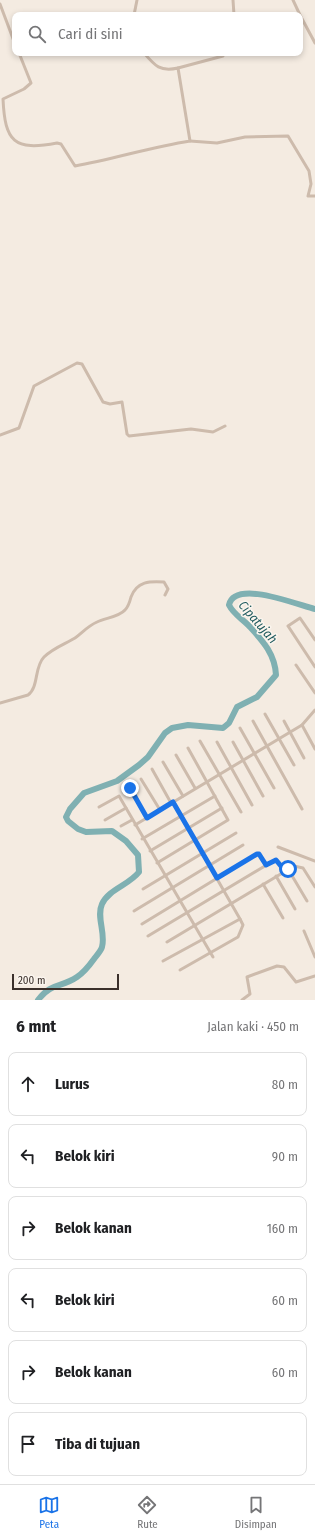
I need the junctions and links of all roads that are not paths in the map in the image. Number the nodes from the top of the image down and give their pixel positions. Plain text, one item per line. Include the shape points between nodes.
1 (137, 0) edge
2 (233, 0) edge
3 (293, 0) edge
4 (0, 4) edge
5 (135, 12) edge
6 (234, 12) edge
7 (299, 12) edge
8 (303, 21) edge
9 (12, 36) edge
10 (315, 43) edge
11 (20, 56) edge
12 (147, 56) edge
13 (223, 56) edge
14 (178, 68) junction
15 (190, 140) junction
16 (315, 196) edge
17 (225, 426) dead end
18 (0, 435) edge
19 (165, 595) dead end
20 (315, 630) edge
21 (311, 633) junction
22 (315, 640) edge
23 (296, 665) dead end
24 (315, 668) edge
25 (315, 693) edge
26 (0, 703) edge
27 (315, 710) edge
28 (265, 714) dead end
29 (253, 721) dead end
30 (284, 722) dead end
31 (302, 725) junction
32 (240, 728) dead end
33 (290, 732) junction
34 (279, 739) junction
35 (200, 741) dead end
36 (217, 742) dead end
37 (233, 742) dead end
38 (266, 746) junction
39 (188, 748) dead end
40 (315, 749) edge
41 (254, 753) junction
42 (176, 755) dead end
43 (304, 758) dead end
44 (243, 760) junction
45 (163, 762) dead end
46 (294, 765) dead end
47 (231, 767) junction
48 (152, 769) dead end
49 (219, 774) junction
50 (141, 779) dead end
51 (206, 781) junction
52 (130, 788) dead end
53 (195, 788) junction
54 (274, 788) dead end
55 (183, 796) junction
56 (215, 796) junction
57 (263, 796) dead end
58 (172, 802) junction
59 (252, 805) dead end
60 (99, 808) dead end
61 (126, 808) junction
62 (222, 808) junction
63 (302, 809) dead end
64 (160, 810) junction
65 (241, 812) dead end
66 (181, 816) junction
67 (147, 818) junction
68 (105, 820) dead end
69 (132, 820) junction
70 (135, 825) junction
71 (121, 826) dead end
72 (188, 828) junction
73 (236, 833) dead end
74 (142, 838) junction
75 (196, 840) junction
76 (242, 846) dead end
77 (278, 847) dead end
78 (150, 851) junction
79 (203, 853) junction
80 (315, 861) edge
81 (157, 863) junction
82 (210, 865) junction
83 (266, 865) junction
84 (286, 870) junction
85 (164, 876) junction
86 (276, 876) junction
87 (309, 877) junction
88 (217, 878) junction
89 (315, 879) edge
90 (263, 884) junction
91 (315, 887) edge
92 (172, 888) junction
93 (143, 890) dead end
94 (224, 890) junction
95 (179, 900) junction
96 (307, 901) dead end
97 (231, 903) junction
98 (295, 908) dead end
99 (134, 911) dead end
100 (187, 913) junction
101 (283, 918) dead end
102 (240, 919) junction
103 (142, 924) dead end
104 (194, 925) junction
105 (304, 930) dead end
106 (148, 936) dead end
107 (202, 939) junction
108 (167, 942) dead end
109 (210, 953) junction
110 (213, 957) dead end
111 (315, 957) edge
112 (163, 961) dead end
113 (180, 970) dead end
114 (315, 976) edge
115 (242, 1000) edge

1 - 5 street
2 - 6 street
3 - 7 street
4 - 9 street
8 - 10 street
11 - 15 street via 31,82 24,89 3,99 10,136 15,142 28,145 57,143 66,150 75,166
12 - 14 street via 162,69
13 - 14 street
14 - 15 street
15 - 16 street via 217,143 245,137 288,136 309,171 311,184 308,196
17 - 18 street via 213,432 191,429 129,436 123,403 102,402 82,364 77,363 34,386 19,428
19 - 26 street via 168,589 164,582 146,582 138,586 126,610 90,625 43,658 32,692
20 - 21 street
21 - 22 street
21 - 24 street via 299,618 287,627
23 - 25 street
27 - 31 street
28 - 34 street
29 - 38 street
30 - 33 street
31 - 33 street
31 - 40 street
32 - 41 street
33 - 34 street
33 - 43 street
34 - 38 street
34 - 46 street
35 - 49 street
36 - 47 street
37 - 44 street
38 - 41 street
38 - 63 street
39 - 51 street
41 - 44 street
41 - 54 street
42 - 53 street
44 - 47 street
44 - 57 street
45 - 55 street
47 - 49 street
47 - 59 street
48 - 58 street
49 - 51 street
49 - 65 street
50 - 64 street
51 - 53 street
51 - 56 street
52 - 67 street
53 - 55 street
55 - 58 street
56 - 62 street
56 - 66 street
58 - 64 street
58 - 66 street
60 - 61 street via 119,796
61 - 68 street
61 - 69 street
62 - 72 street
62 - 75 street via 228,820
64 - 67 street
66 - 72 street
66 - 74 street
67 - 70 street
69 - 70 street
69 - 71 street
70 - 74 street
72 - 75 street
72 - 78 street
73 - 79 street
74 - 78 street
75 - 79 street
75 - 81 street
76 - 82 street
77 - 80 street
78 - 81 street
79 - 82 street
79 - 85 street
81 - 85 street
82 - 88 street
82 - 92 street
83 - 84 street via 276,860
83 - 88 street via 257,854
83 - 94 street
84 - 86 street
84 - 87 street via 295,866 302,867
84 - 96 street
85 - 92 street
85 - 93 street
86 - 90 street
86 - 98 street
87 - 89 street
87 - 91 street
88 - 94 street
88 - 95 street
90 - 97 street
90 - 101 street
92 - 95 street
92 - 99 street
94 - 97 street
94 - 100 street
95 - 100 street
95 - 103 street
97 - 102 street
97 - 104 street
100 - 104 street
100 - 106 street
102 - 107 street
102 - 109 street via 243,926 238,937
104 - 107 street
104 - 108 street
105 - 111 street
107 - 109 street
107 - 112 street
109 - 110 street
109 - 113 street
114 - 115 street via 296,982 283,966 273,967 247,977 250,994

